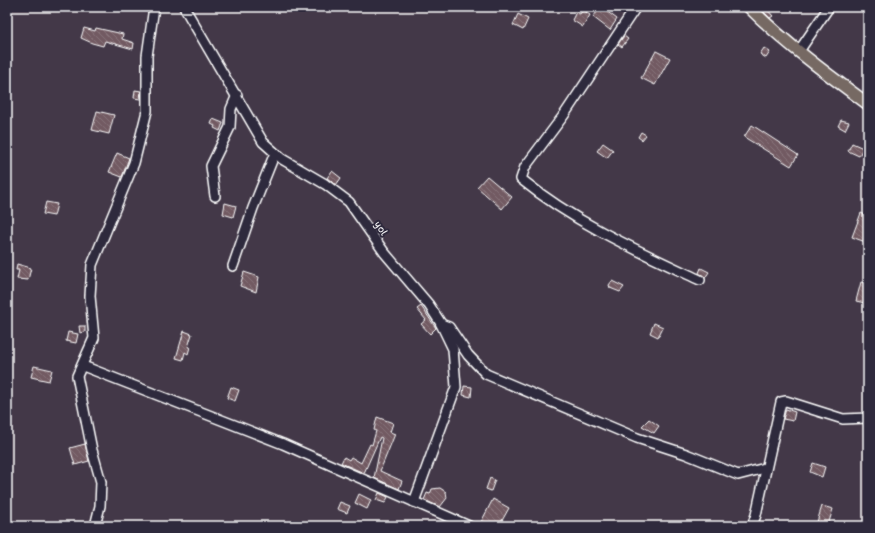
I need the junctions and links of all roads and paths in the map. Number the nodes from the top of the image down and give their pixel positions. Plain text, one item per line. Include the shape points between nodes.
1 (154, 7) edge
2 (184, 7) edge
3 (636, 7) edge
4 (829, 7) edge
5 (754, 9) edge
6 (798, 50) junction
7 (237, 95) junction
8 (868, 104) edge
9 (275, 153) junction
10 (215, 196) dead end
11 (233, 266) dead end
12 (700, 280) dead end
13 (441, 324) junction
14 (83, 366) junction
15 (868, 418) edge
16 (765, 468) junction
17 (414, 502) junction
18 (95, 526) edge
19 (469, 526) edge
20 (752, 526) edge

1 - 14 street via 147,56 147,110 134,163 92,265 90,296 94,338
2 - 7 street, yol
3 - 12 street via 564,115 525,167 521,179 587,225
4 - 6 street
5 - 6 main road
6 - 8 main road
7 - 9 street, yol via 263,142
7 - 10 street via 231,108 230,127 211,166
9 - 11 street
9 - 13 street, yol via 349,202 384,252 429,305
13 - 16 street via 449,327 468,355 486,374 637,438 686,454 738,476
13 - 17 street, yol via 452,349 456,388
14 - 17 street via 283,444
14 - 18 street via 78,376 80,394 101,482 100,506
15 - 16 street via 843,419 782,402
16 - 20 street
17 - 19 street

